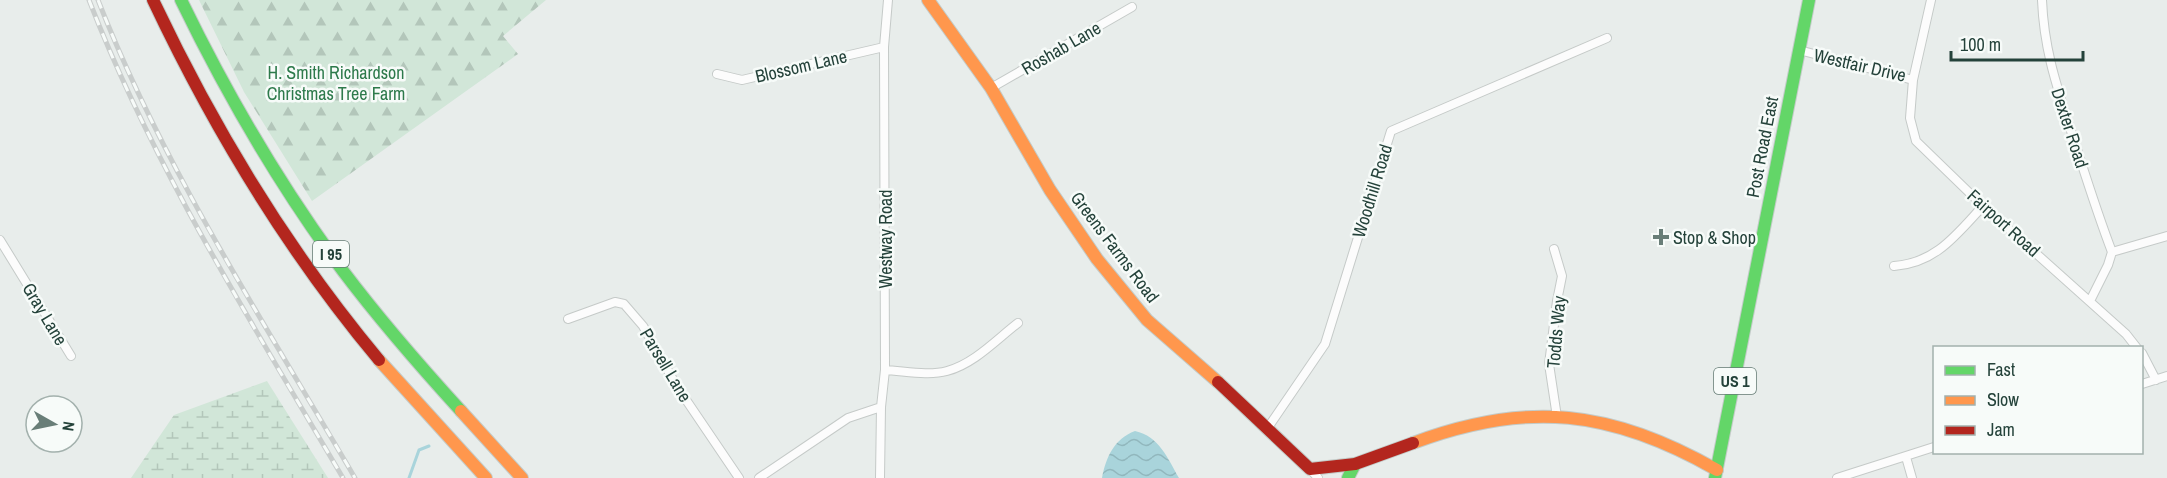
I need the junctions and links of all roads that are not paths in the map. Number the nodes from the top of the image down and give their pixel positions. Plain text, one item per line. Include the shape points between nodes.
1 (153, 0) edge
2 (181, 0) edge
3 (888, 0) edge
4 (928, 0) edge
5 (1809, 0) edge
6 (1931, 0) edge
7 (2042, 0) edge
8 (1132, 7) dead end
9 (1607, 38) dead end
10 (884, 47) junction
11 (1799, 50) junction
12 (717, 74) dead end
13 (1913, 80) junction
14 (991, 88) junction
15 (1983, 206) junction
16 (2167, 236) edge
17 (0, 240) edge
18 (1554, 249) dead end
19 (2112, 252) junction
20 (1894, 266) dead end
21 (2090, 301) junction
22 (568, 319) dead end
23 (1018, 323) dead end
24 (2135, 346) edge
25 (2143, 355) edge
26 (71, 357) dead end
27 (885, 370) junction
28 (2167, 376) edge
29 (2156, 380) junction
30 (2143, 384) edge
31 (881, 407) junction
32 (1557, 417) junction
33 (1267, 429) junction
34 (1933, 448) edge
35 (1906, 456) junction
36 (1355, 464) junction
37 (1314, 474) edge
38 (1716, 474) edge
39 (486, 478) edge
40 (522, 478) edge
41 (739, 478) edge
42 (759, 478) edge
43 (880, 478) edge
44 (1348, 478) edge
45 (1837, 478) edge
46 (1912, 478) edge

1 - 39 main road, I 95 via 221,134 289,242 366,343
2 - 40 main road, I 95 via 245,122 332,256 411,356
3 - 10 street, Westway Road
4 - 14 main road, Greens Farms Road
5 - 11 main road, Post Road East / US 1
6 - 13 street, Westfair Drive
7 - 19 street, Dexter Road via 2050,65
8 - 14 street, Roshab Lane
9 - 33 street, Woodhill Road via 1391,130 1324,344
10 - 12 street, Blossom Lane via 742,80
10 - 27 street, Westway Road
11 - 13 street, Westfair Drive
11 - 38 main road, Post Road East / US 1
13 - 15 street, Fairport Road via 1910,118 1916,141
14 - 33 main road, Greens Farms Road via 1050,190 1104,267 1147,320
15 - 20 street via 1929,257
15 - 21 street, Fairport Road
16 - 19 street
17 - 26 street, Gray Lane
18 - 32 street, Todds Way via 1562,276 1549,364
19 - 21 street
21 - 24 street, Fairport Road
22 - 41 street, Parsell Lane via 615,302 624,304 643,326 676,385
23 - 27 street via 970,360 948,371
25 - 29 street
27 - 31 street, Westway Road
28 - 29 street
29 - 30 street
31 - 42 street via 848,418
31 - 43 street, Westway Road
32 - 36 main road via 1508,418 1466,425
32 - 38 main road via 1598,421 1636,431 1670,445
33 - 37 main road, Greens Farms Road
34 - 35 street
35 - 45 street
35 - 46 street
36 - 37 main road
36 - 44 main road

